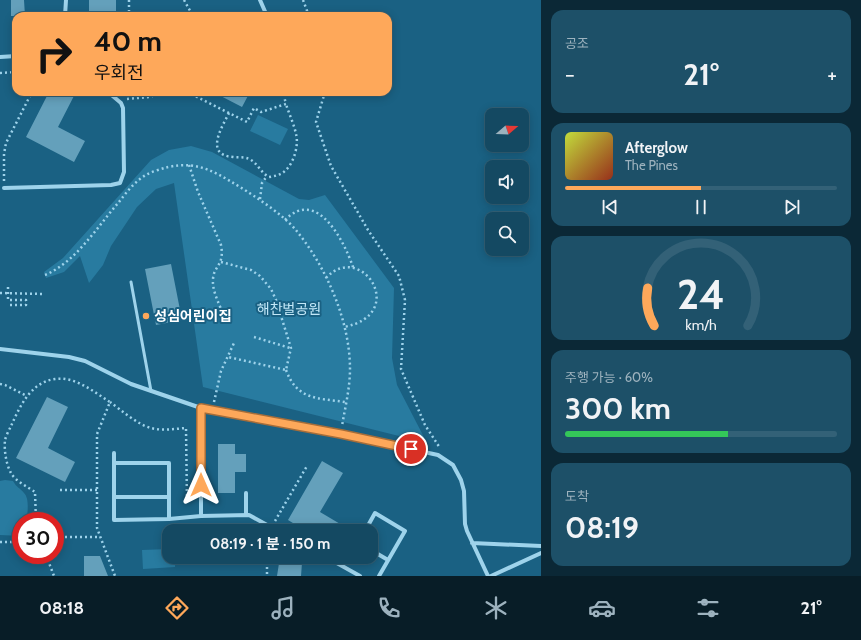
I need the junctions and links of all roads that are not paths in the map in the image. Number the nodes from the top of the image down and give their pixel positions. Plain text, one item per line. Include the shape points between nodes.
1 (66, 0) edge
2 (260, 0) edge
3 (66, 12) edge
4 (265, 12) edge
5 (12, 56) edge
6 (0, 57) edge
7 (113, 96) edge
8 (4, 188) road end
9 (131, 282) dead end
10 (0, 349) edge
11 (151, 391) junction
12 (201, 408) junction
13 (114, 453) dead end
14 (114, 463) junction
15 (246, 493) dead end
16 (114, 497) junction
17 (169, 497) junction
18 (201, 516) junction
19 (246, 516) junction
20 (170, 519) junction
21 (266, 524) edge
22 (369, 524) edge
23 (472, 543) junction
24 (541, 546) edge
25 (541, 553) edge
26 (378, 554) edge
27 (388, 560) junction
28 (339, 564) edge
29 (360, 576) edge
30 (379, 576) edge
31 (490, 576) edge

1 - 3 street
2 - 4 street
5 - 6 street
7 - 8 street via 123,108 124,172 120,183
9 - 11 lane
10 - 11 street via 85,361 126,382
11 - 12 street
12 - 18 street
12 - 23 street via 438,455 453,465 461,480 465,524
13 - 14 street
14 - 16 street
14 - 17 street via 169,463
15 - 19 street
16 - 17 street
16 - 20 street via 114,520
17 - 20 street
18 - 19 street
18 - 20 street
19 - 21 street via 249,515
22 - 27 street via 375,513 405,530
23 - 24 street
23 - 31 street
25 - 31 street
26 - 27 street
27 - 30 street
28 - 29 street

